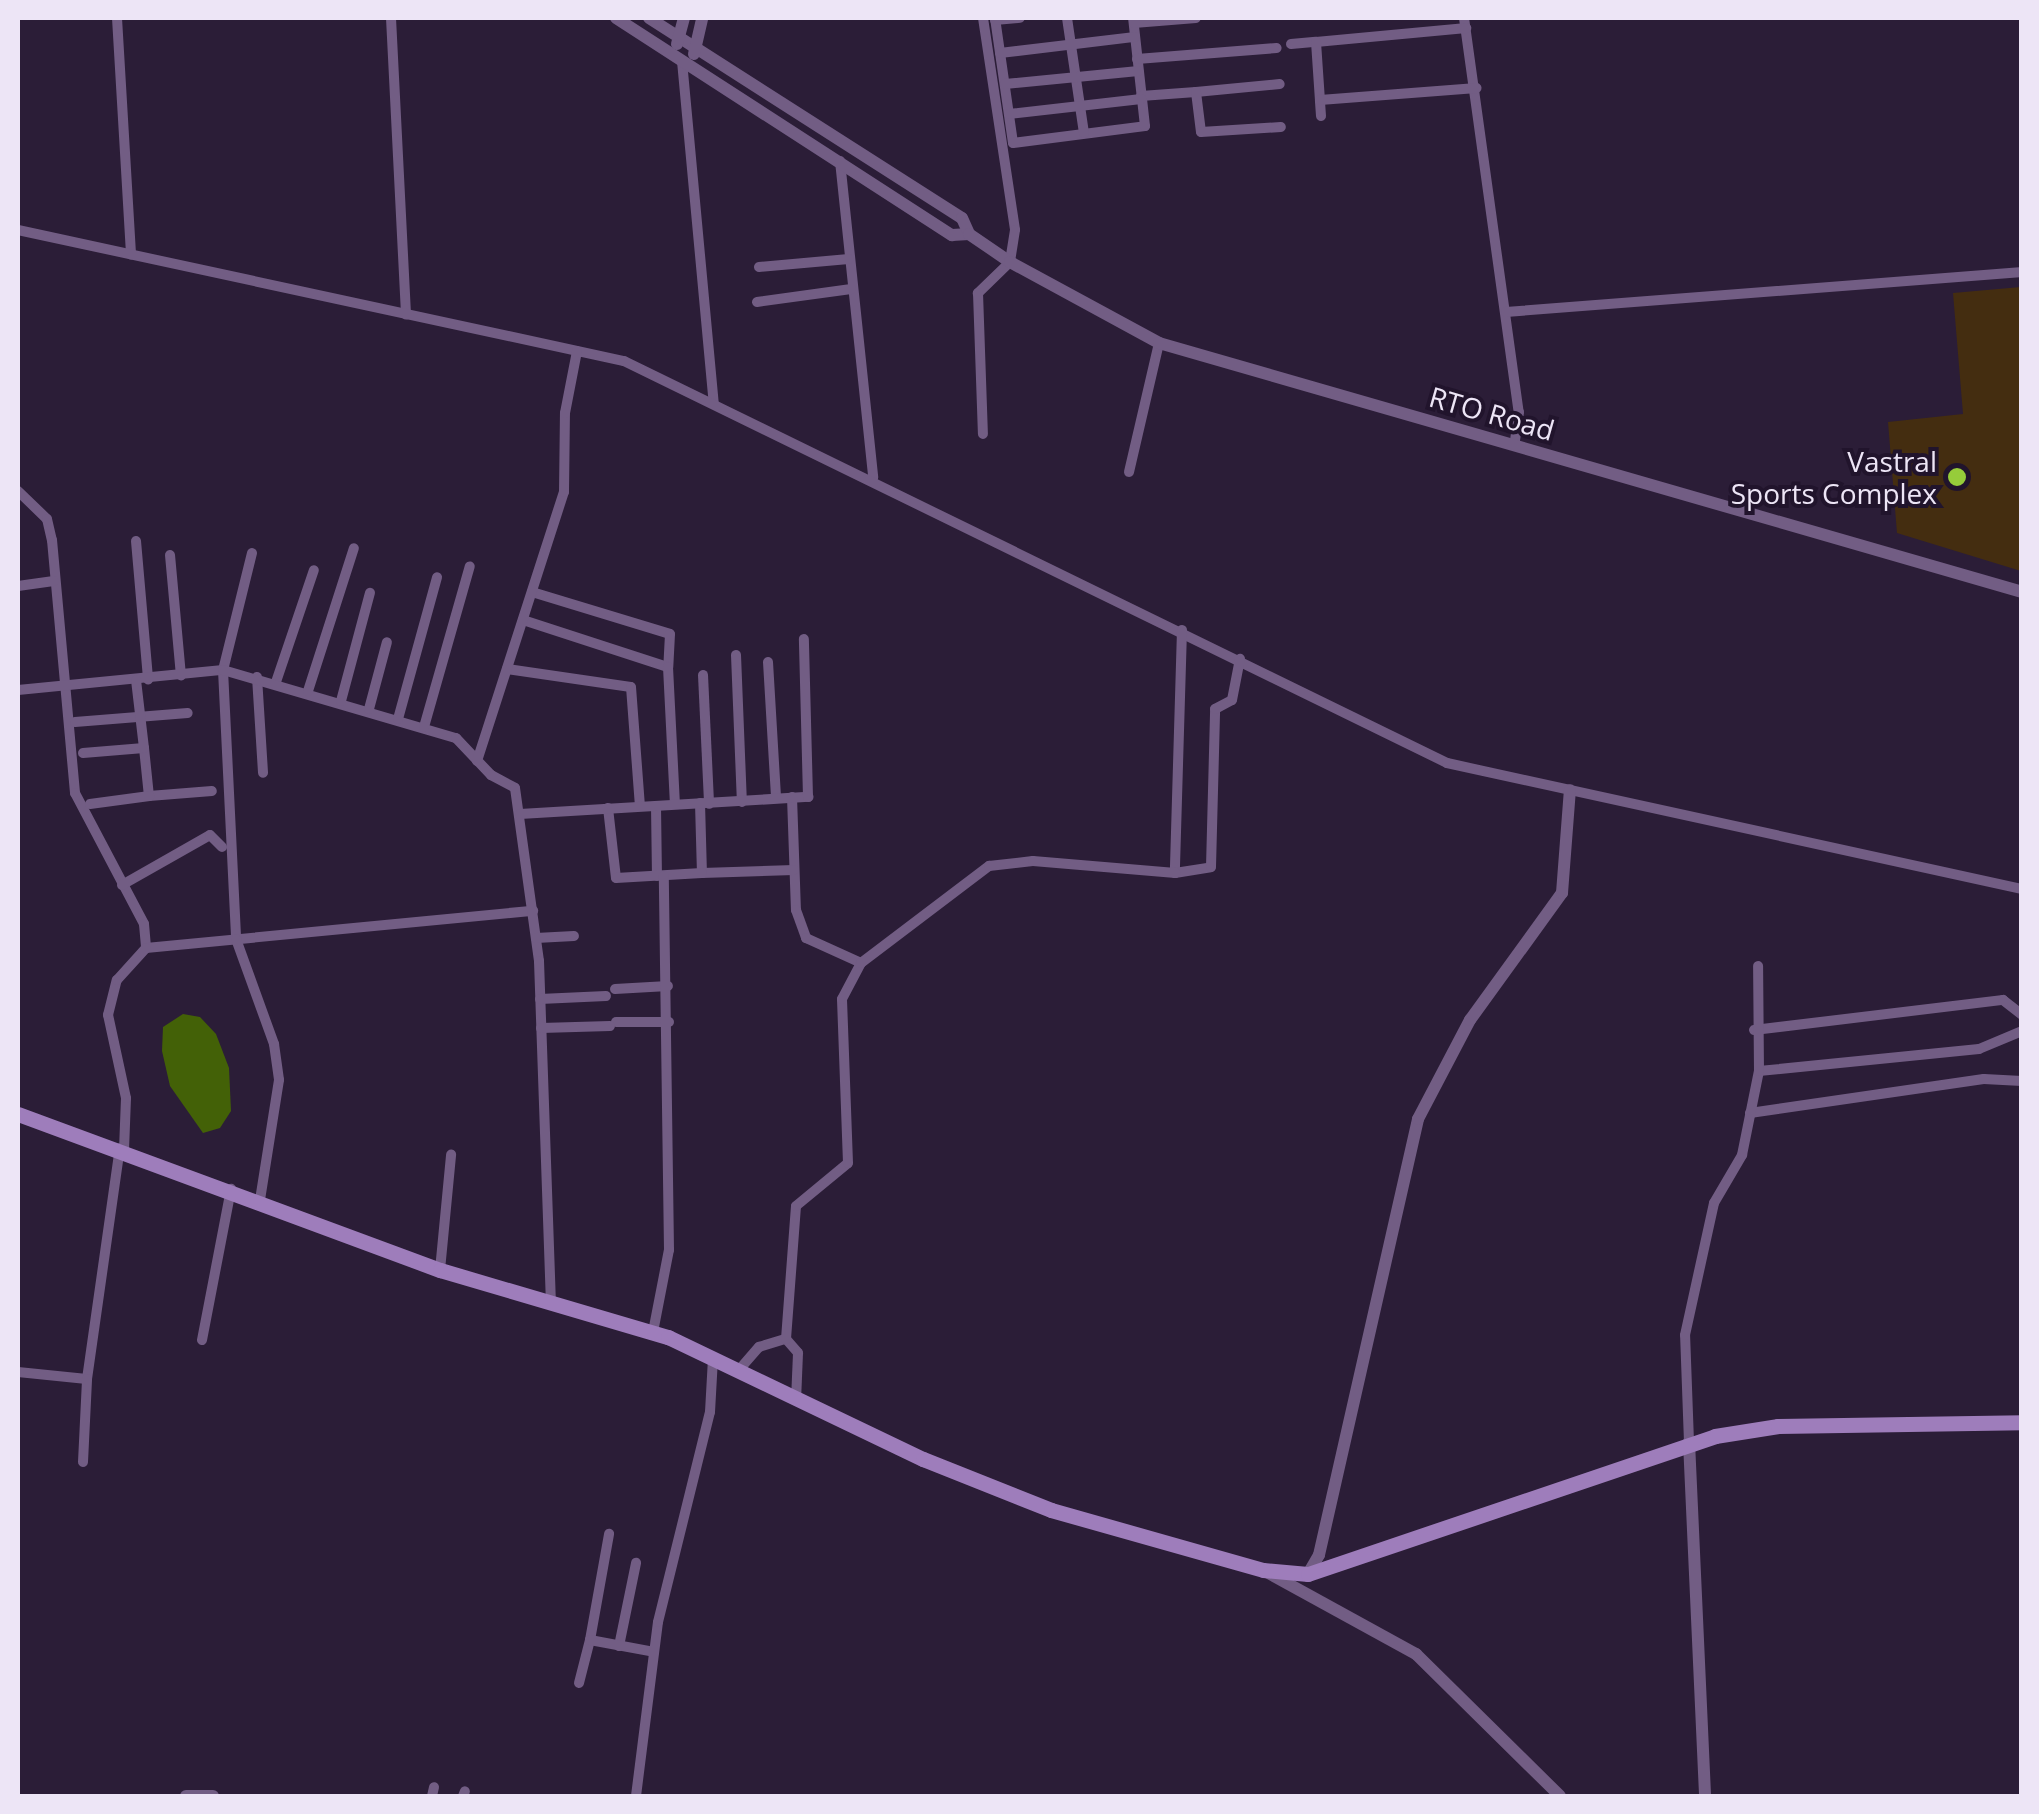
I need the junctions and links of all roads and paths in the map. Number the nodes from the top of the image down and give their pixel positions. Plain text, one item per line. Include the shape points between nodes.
1 (117, 18) edge
2 (390, 18) edge
3 (616, 18) edge
4 (648, 18) edge
5 (684, 18) edge
6 (702, 18) edge
7 (982, 18) edge
8 (1020, 18) edge
9 (1067, 18) edge
10 (1196, 18) edge
11 (995, 19) edge
12 (1133, 20) edge
13 (1465, 23) edge
14 (679, 37) junction
15 (1135, 38) junction
16 (1316, 42) junction
17 (1291, 44) dead end
18 (1071, 45) junction
19 (695, 48) junction
20 (1277, 48) dead end
21 (1000, 53) junction
22 (683, 61) junction
23 (1138, 65) junction
24 (1076, 77) junction
25 (1004, 84) junction
26 (1280, 84) dead end
27 (1477, 88) junction
28 (1196, 92) junction
29 (1141, 98) junction
30 (1320, 100) junction
31 (782, 104) junction
32 (1080, 106) junction
33 (1009, 114) junction
34 (1321, 116) dead end
35 (771, 117) junction
36 (1281, 127) dead end
37 (1084, 134) junction
38 (840, 161) junction
39 (18, 230) edge
40 (969, 234) junction
41 (131, 255) junction
42 (849, 259) junction
43 (1010, 262) junction
44 (759, 267) dead end
45 (2022, 272) edge
46 (852, 289) junction
47 (756, 302) dead end
48 (1506, 312) junction
49 (406, 314) junction
50 (1159, 343) junction
51 (577, 352) junction
52 (714, 403) junction
53 (983, 434) dead end
54 (1514, 446) junction
55 (1129, 472) dead end
56 (873, 477) junction
57 (18, 491) edge
58 (136, 541) dead end
59 (354, 548) dead end
60 (252, 553) dead end
61 (170, 555) dead end
62 (470, 566) dead end
63 (314, 570) dead end
64 (437, 577) dead end
65 (54, 581) junction
66 (18, 586) edge
67 (532, 592) junction
68 (2022, 592) edge
69 (370, 594) dead end
70 (522, 620) junction
71 (1182, 630) junction
72 (804, 639) dead end
73 (387, 642) dead end
74 (736, 655) dead end
75 (1240, 659) junction
76 (768, 662) dead end
77 (668, 667) junction
78 (507, 669) junction
79 (222, 670) junction
80 (181, 675) junction
81 (703, 675) dead end
82 (257, 677) junction
83 (142, 680) junction
84 (276, 682) junction
85 (62, 687) junction
86 (18, 690) edge
87 (308, 691) junction
88 (341, 701) junction
89 (369, 709) junction
90 (188, 713) dead end
91 (140, 717) junction
92 (398, 719) junction
93 (75, 722) dead end
94 (424, 728) junction
95 (144, 748) junction
96 (83, 753) dead end
97 (477, 761) junction
98 (263, 773) dead end
99 (1570, 790) junction
100 (212, 791) dead end
101 (148, 796) junction
102 (776, 797) junction
103 (792, 797) junction
104 (742, 802) junction
105 (90, 804) dead end
106 (675, 804) junction
107 (704, 804) junction
108 (640, 806) junction
109 (656, 806) junction
110 (608, 808) junction
111 (520, 814) junction
112 (222, 848) dead end
113 (794, 870) junction
114 (1175, 873) junction
115 (702, 874) junction
116 (661, 876) junction
117 (122, 885) junction
118 (2022, 889) edge
119 (533, 911) junction
120 (574, 936) dead end
121 (536, 938) junction
122 (236, 940) junction
123 (146, 948) junction
124 (861, 963) junction
125 (1758, 966) dead end
126 (668, 986) junction
127 (540, 999) junction
128 (2022, 1015) edge
129 (668, 1022) junction
130 (542, 1028) junction
131 (1754, 1030) junction
132 (2022, 1031) edge
133 (1758, 1071) junction
134 (2022, 1080) edge
135 (1750, 1112) junction
136 (18, 1114) edge
137 (122, 1149) junction
138 (451, 1156) dead end
139 (232, 1189) junction
140 (260, 1200) junction
141 (440, 1270) junction
142 (551, 1301) junction
143 (653, 1332) junction
144 (202, 1340) dead end
145 (786, 1340) junction
146 (713, 1358) junction
147 (738, 1371) junction
148 (18, 1372) edge
149 (87, 1379) junction
150 (796, 1400) junction
151 (2022, 1422) edge
152 (1688, 1442) junction
153 (84, 1462) dead end
154 (609, 1534) dead end
155 (636, 1563) dead end
156 (1263, 1570) junction
157 (1308, 1574) junction
158 (590, 1640) junction
159 (619, 1646) junction
160 (654, 1652) junction
161 (579, 1683) dead end
162 (186, 1796) edge
163 (213, 1796) edge
164 (636, 1796) edge
165 (1560, 1796) edge
166 (1705, 1796) edge

1 - 41 street
2 - 49 street
3 - 22 street, RTO Road
4 - 14 street, RTO Road
5 - 14 street
6 - 19 street
7 - 43 street via 1015,230
8 - 11 street
9 - 18 street
10 - 12 street
11 - 21 street
12 - 15 street
13 - 16 street
13 - 27 street
14 - 19 street, RTO Road
14 - 22 street
15 - 18 street
15 - 23 street
16 - 17 street
16 - 30 street
18 - 21 street
18 - 24 street
19 - 22 street
19 - 31 street, RTO Road
20 - 23 street
21 - 25 street
22 - 35 street, RTO Road
22 - 52 street
23 - 24 street
23 - 29 street
24 - 25 street
24 - 32 street
25 - 33 street
26 - 28 street
27 - 30 street
27 - 48 street
28 - 29 street
28 - 36 street via 1201,132
29 - 32 street
29 - 37 street via 1145,126
30 - 34 street
31 - 35 street
31 - 40 street, RTO Road via 962,218
32 - 33 street
32 - 37 street
33 - 37 street via 1013,144
35 - 38 street, RTO Road
38 - 40 street, RTO Road via 952,235
38 - 42 street
39 - 41 street
40 - 43 street, RTO Road
41 - 49 street
42 - 44 street
42 - 46 street
43 - 50 street, RTO Road
43 - 53 street via 978,293
45 - 48 street
46 - 47 street
46 - 56 street
48 - 54 street via 1519,412
49 - 51 street
50 - 54 street, RTO Road
50 - 55 street
51 - 52 street via 624,362
51 - 67 street via 564,492
52 - 56 street
54 - 68 street, RTO Road
56 - 71 street
57 - 65 street via 47,519
58 - 83 street
59 - 87 street
60 - 79 street
61 - 80 street
62 - 94 street
63 - 84 street
64 - 92 street
65 - 66 street
65 - 85 street
67 - 70 street
67 - 77 street via 670,634
69 - 88 street
70 - 77 street
70 - 78 street
71 - 75 street
71 - 114 street
72 - 103 street via 808,797
73 - 89 street
74 - 104 street
75 - 99 street via 1447,763
75 - 114 street via 1232,700 1215,709 1211,867
76 - 102 street
77 - 106 street
78 - 97 street
78 - 108 street via 631,687
79 - 80 street
79 - 82 street
79 - 122 street
80 - 83 street
81 - 107 street
82 - 84 street
82 - 98 street
83 - 85 street
83 - 91 street
84 - 87 street
85 - 86 street
85 - 117 street via 75,793
87 - 88 street
88 - 89 street
89 - 92 street
90 - 91 street
91 - 93 street
91 - 95 street
92 - 94 street
94 - 97 street via 456,738
95 - 96 street
95 - 101 street
97 - 111 street via 515,788
99 - 118 street
99 - 157 street via 1562,893 1470,1020 1418,1118 1319,1555
100 - 101 street
101 - 105 street
102 - 103 street
102 - 104 street
103 - 113 street
104 - 107 street
106 - 107 street
106 - 109 street
107 - 115 street
108 - 109 street
108 - 110 street
109 - 116 street
110 - 111 street
110 - 116 street via 616,878
111 - 119 street
112 - 117 street via 210,835
113 - 115 street
113 - 124 street via 806,938
114 - 124 street via 1033,861 990,866
115 - 116 street
116 - 126 street
117 - 123 street via 144,924
119 - 121 street
119 - 122 street
120 - 121 street
121 - 127 street
122 - 123 street
122 - 140 street via 274,1044 279,1080
123 - 137 street via 116,980 108,1016 126,1098
124 - 145 street via 842,1000 848,1163 796,1206
125 - 131 street
126 - 127 street
126 - 129 street
127 - 130 street
128 - 131 street via 2003,1000
129 - 130 street
129 - 143 street via 669,1250
130 - 142 street
131 - 133 street
132 - 133 street via 1979,1049
133 - 135 street
134 - 135 street via 1984,1079
135 - 152 street via 1742,1155 1714,1203 1695,1266 1685,1335
136 - 137 main road
137 - 139 main road
137 - 149 street
138 - 141 street
139 - 140 main road
139 - 144 street
140 - 141 main road
141 - 142 main road
142 - 143 main road
143 - 146 main road
145 - 147 street via 758,1347
145 - 150 street via 798,1353
146 - 147 main road
146 - 160 street via 710,1412
147 - 150 main road
148 - 149 street
149 - 153 street
150 - 156 main road via 1051,1510
151 - 152 main road via 1778,1426
152 - 157 main road
152 - 166 street
154 - 158 street
155 - 159 street
156 - 157 main road
156 - 165 street via 1416,1654
158 - 159 street
158 - 161 street
159 - 160 street
160 - 164 street
162 - 163 street

